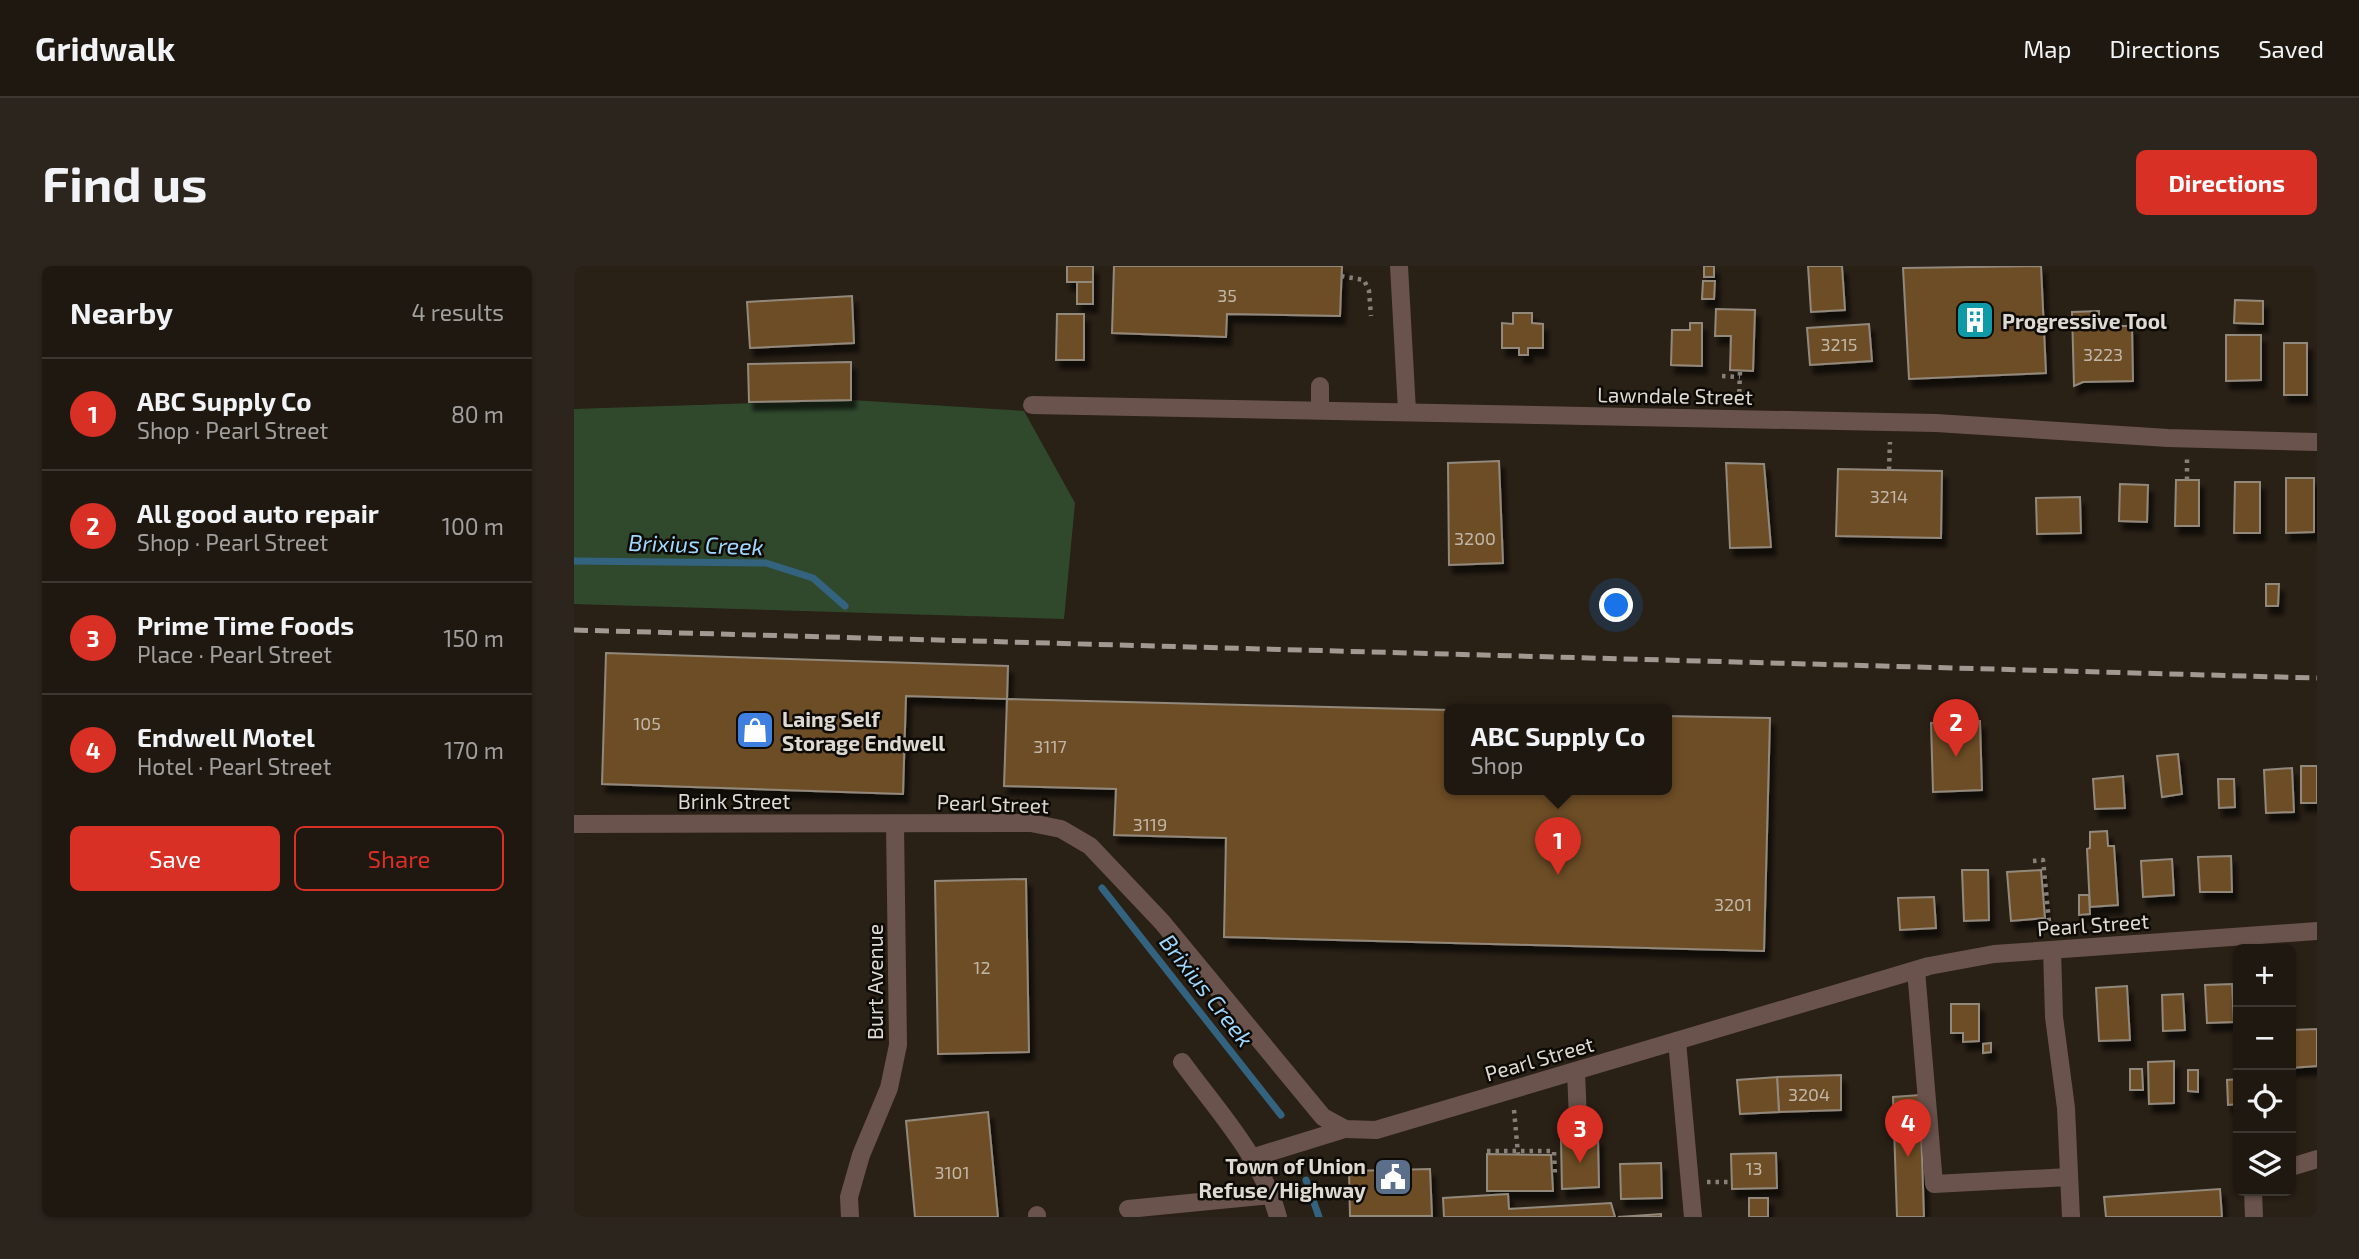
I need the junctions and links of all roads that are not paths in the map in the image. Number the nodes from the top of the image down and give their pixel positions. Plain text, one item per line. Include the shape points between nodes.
1 (1399, 266) edge
2 (1320, 386) dead end
3 (1032, 405) dead end
4 (1320, 410) junction
5 (1406, 411) junction
6 (2317, 442) edge
7 (574, 824) edge
8 (895, 824) junction
9 (2317, 931) edge
10 (2052, 950) junction
11 (1916, 970) junction
12 (1677, 1041) junction
13 (1182, 1062) dead end
14 (1576, 1071) junction
15 (1578, 1119) dead end
16 (1345, 1129) junction
17 (1251, 1158) junction
18 (2317, 1159) edge
19 (2296, 1165) edge
20 (2069, 1177) junction
21 (1272, 1195) junction
22 (2253, 1196) edge
23 (1128, 1209) dead end
24 (850, 1217) edge
25 (1278, 1217) edge
26 (1693, 1217) edge
27 (2071, 1217) edge
28 (2254, 1217) edge

1 - 5 street
2 - 4 street
3 - 4 street, Lawndale Street
4 - 5 street, Lawndale Street
5 - 6 street, Lawndale Street via 1936,423
7 - 8 street, Brink Street
8 - 16 street, Pearl Street via 1031,823 1061,829 1090,846 1162,922 1323,1117
8 - 24 street, Burt Avenue via 898,1045 889,1088 849,1197
9 - 10 street, Pearl Street
10 - 11 street, Pearl Street via 1994,954
10 - 20 street
11 - 12 street, Pearl Street
11 - 20 street via 1934,1185
12 - 14 street, Pearl Street
12 - 26 street
13 - 17 street
14 - 15 street
14 - 16 street, Pearl Street via 1376,1130
16 - 17 street
17 - 21 street
18 - 19 street
20 - 27 street
21 - 23 street
21 - 25 street
22 - 28 street

